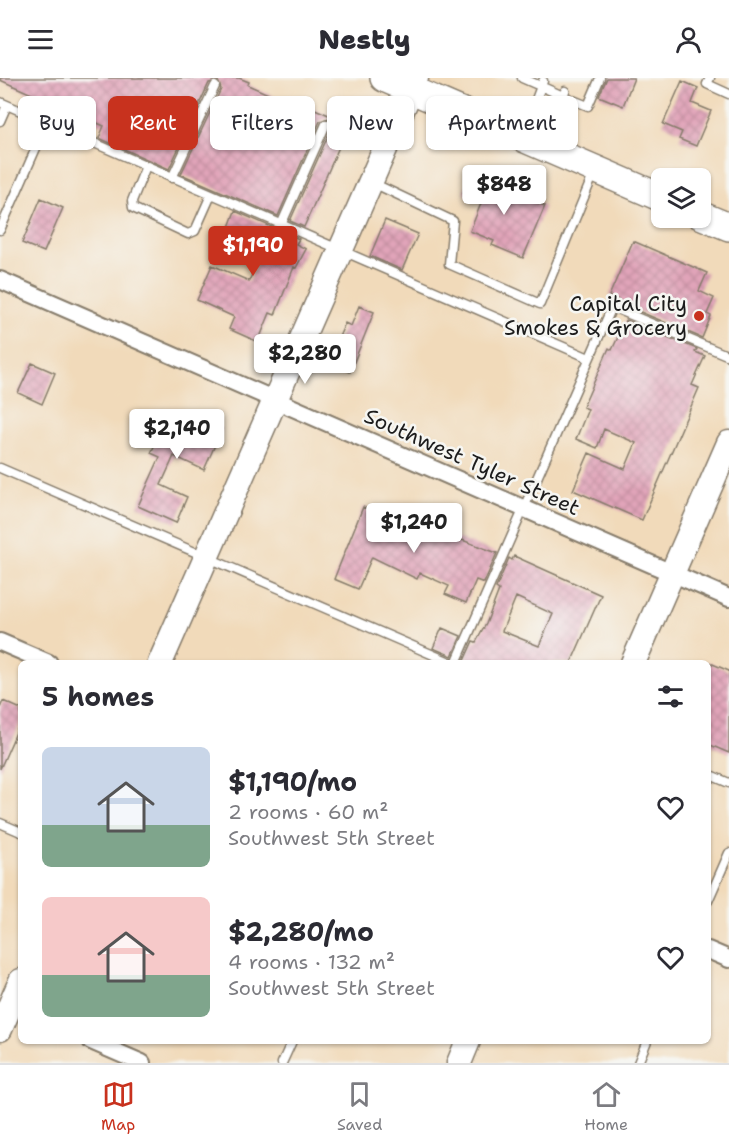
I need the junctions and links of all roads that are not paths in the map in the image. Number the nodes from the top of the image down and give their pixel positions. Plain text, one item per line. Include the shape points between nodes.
1 (384, 78) edge
2 (522, 78) edge
3 (600, 78) edge
4 (710, 78) edge
5 (413, 84) edge
6 (542, 84) junction
7 (215, 86) dead end
8 (729, 94) edge
9 (437, 96) edge
10 (538, 96) edge
11 (3, 104) edge
12 (18, 110) edge
13 (0, 121) edge
14 (326, 124) dead end
15 (96, 144) edge
16 (35, 150) edge
17 (551, 150) edge
18 (146, 166) junction
19 (596, 169) junction
20 (172, 178) junction
21 (370, 182) junction
22 (651, 193) edge
23 (211, 195) junction
24 (711, 220) edge
25 (281, 225) junction
26 (729, 227) edge
27 (0, 230) edge
28 (340, 252) junction
29 (0, 280) edge
30 (729, 356) edge
31 (589, 358) junction
32 (275, 400) junction
33 (729, 443) edge
34 (0, 468) edge
35 (524, 509) junction
36 (206, 557) junction
37 (672, 573) junction
38 (729, 598) edge
39 (0, 642) edge
40 (42, 660) edge
41 (161, 660) edge
42 (447, 660) edge
43 (455, 660) edge
44 (634, 660) edge
45 (711, 775) edge
46 (729, 783) edge
47 (0, 823) edge
48 (18, 831) edge
49 (729, 853) edge
50 (711, 894) edge
51 (711, 951) edge
52 (729, 959) edge
53 (18, 988) edge
54 (10, 1007) edge
55 (0, 1029) edge
56 (98, 1044) edge
57 (291, 1044) edge
58 (467, 1044) edge
59 (646, 1044) edge
60 (142, 1063) edge
61 (282, 1063) edge
62 (459, 1063) edge
63 (638, 1063) edge

1 - 5 main road
2 - 6 lane
3 - 6 lane via 588,106
4 - 8 lane via 707,84
5 - 9 main road
5 - 21 street
6 - 10 lane
7 - 20 lane
11 - 12 lane
11 - 13 lane
14 - 25 lane
15 - 18 lane
16 - 27 lane
17 - 19 main road
18 - 20 lane
18 - 23 lane via 132,201 133,208 188,234 195,231
19 - 21 lane via 540,304 449,264 453,221
19 - 22 main road
20 - 23 lane
21 - 28 street
23 - 25 lane
24 - 26 main road
25 - 28 lane
28 - 31 lane
28 - 32 street
29 - 32 street, Southwest Tyler Street
30 - 31 lane via 612,307
31 - 35 lane
32 - 35 street, Southwest Tyler Street
32 - 36 street
33 - 37 street
34 - 36 lane
35 - 37 street, Southwest Tyler Street
35 - 43 lane
36 - 41 street
36 - 42 lane
37 - 38 street, Southwest Tyler Street
37 - 44 street
39 - 40 street
45 - 46 lane
47 - 48 lane
49 - 50 lane
51 - 52 street
53 - 54 street
54 - 55 street
56 - 60 street
57 - 61 lane
58 - 62 street
59 - 63 lane

